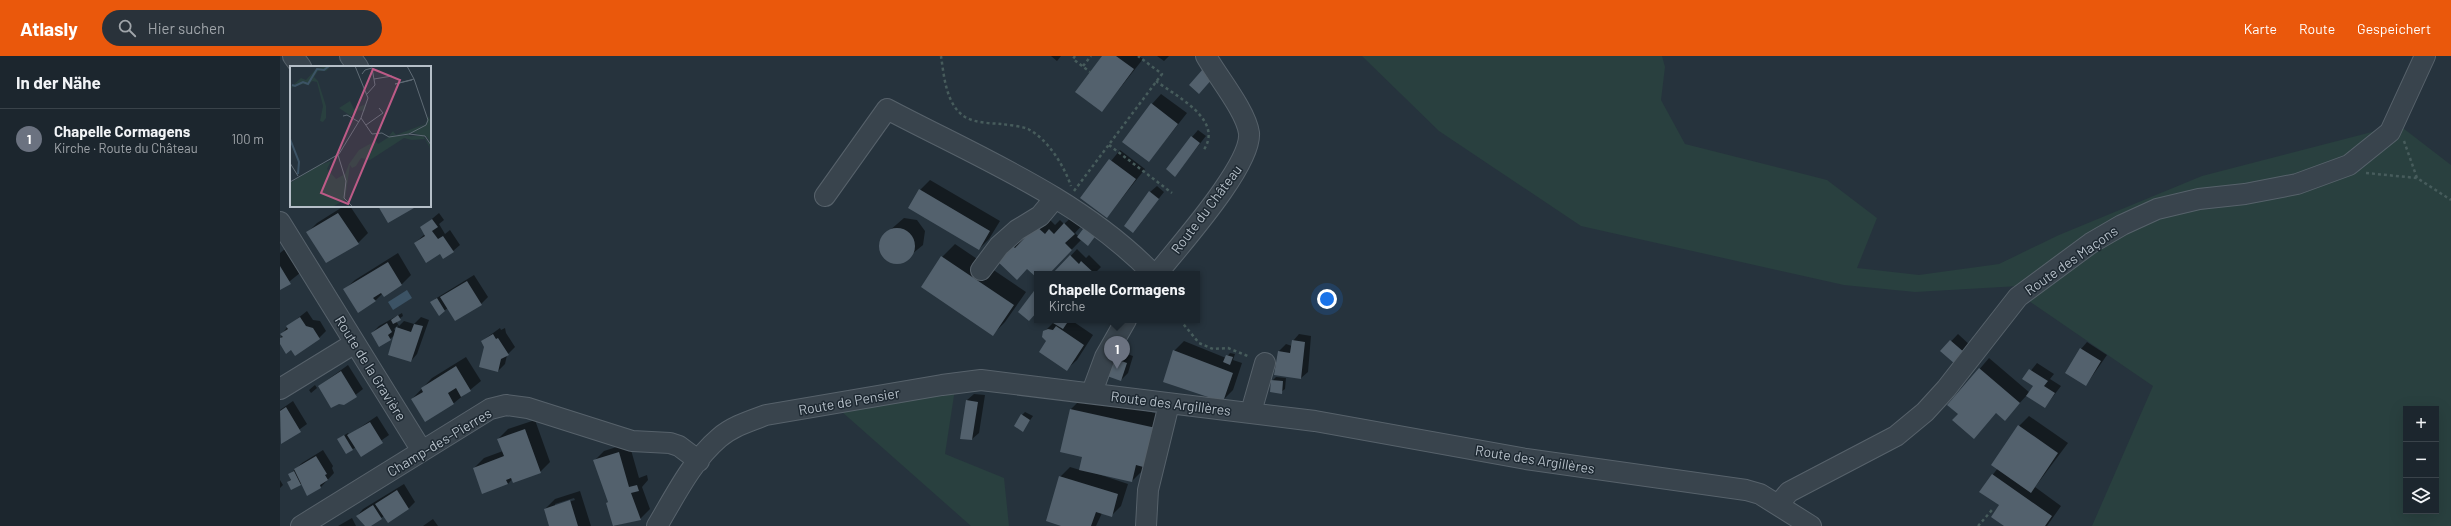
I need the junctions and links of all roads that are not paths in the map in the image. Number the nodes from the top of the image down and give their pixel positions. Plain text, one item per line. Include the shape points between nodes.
1 (293, 56) edge
2 (350, 56) edge
3 (1206, 56) edge
4 (2425, 56) edge
5 (300, 66) edge
6 (357, 66) edge
7 (826, 196) dead end
8 (1055, 198) junction
9 (283, 235) edge
10 (981, 270) dead end
11 (1151, 271) edge
12 (1159, 271) edge
13 (1124, 323) edge
14 (355, 343) junction
15 (1265, 363) road end
16 (280, 389) edge
17 (1092, 392) junction
18 (1169, 404) junction
19 (1251, 412) junction
20 (422, 451) junction
21 (699, 461) junction
22 (1778, 505) junction
23 (301, 526) edge
24 (657, 526) edge
25 (1146, 526) edge
26 (1811, 526) edge

1 - 5 street
2 - 6 street
3 - 12 street, Route du Château via 1244,118 1249,133 1247,148 1238,170
4 - 22 street, Route des Maçons via 2390,132 2349,165 2297,184 2245,194 2199,199 2157,209 2091,243 2018,297 1925,412 1896,436 1789,492
7 - 8 street via 887,109
8 - 10 street via 1040,216 1017,230 999,246
8 - 11 street via 1130,250
9 - 14 street, Route de la Gravière via 320,285
13 - 17 street via 1104,357
14 - 16 street
14 - 20 street, Route de la Gravière
15 - 19 street, Route des Argillères
17 - 18 street, Route des Argillères
17 - 21 street, Route de Pensier via 980,380 766,415 743,423 719,438
18 - 19 street, Route des Argillères
18 - 25 street via 1148,490
19 - 22 street, Route des Argillères via 1526,459 1746,490 1760,494
20 - 21 street, Champ-des-Pierres via 490,410 506,406 528,408 632,441 670,443 679,446
20 - 23 street, Champ-des-Pierres
21 - 24 street, Route de Pensier
22 - 26 street, Route des Argillères

